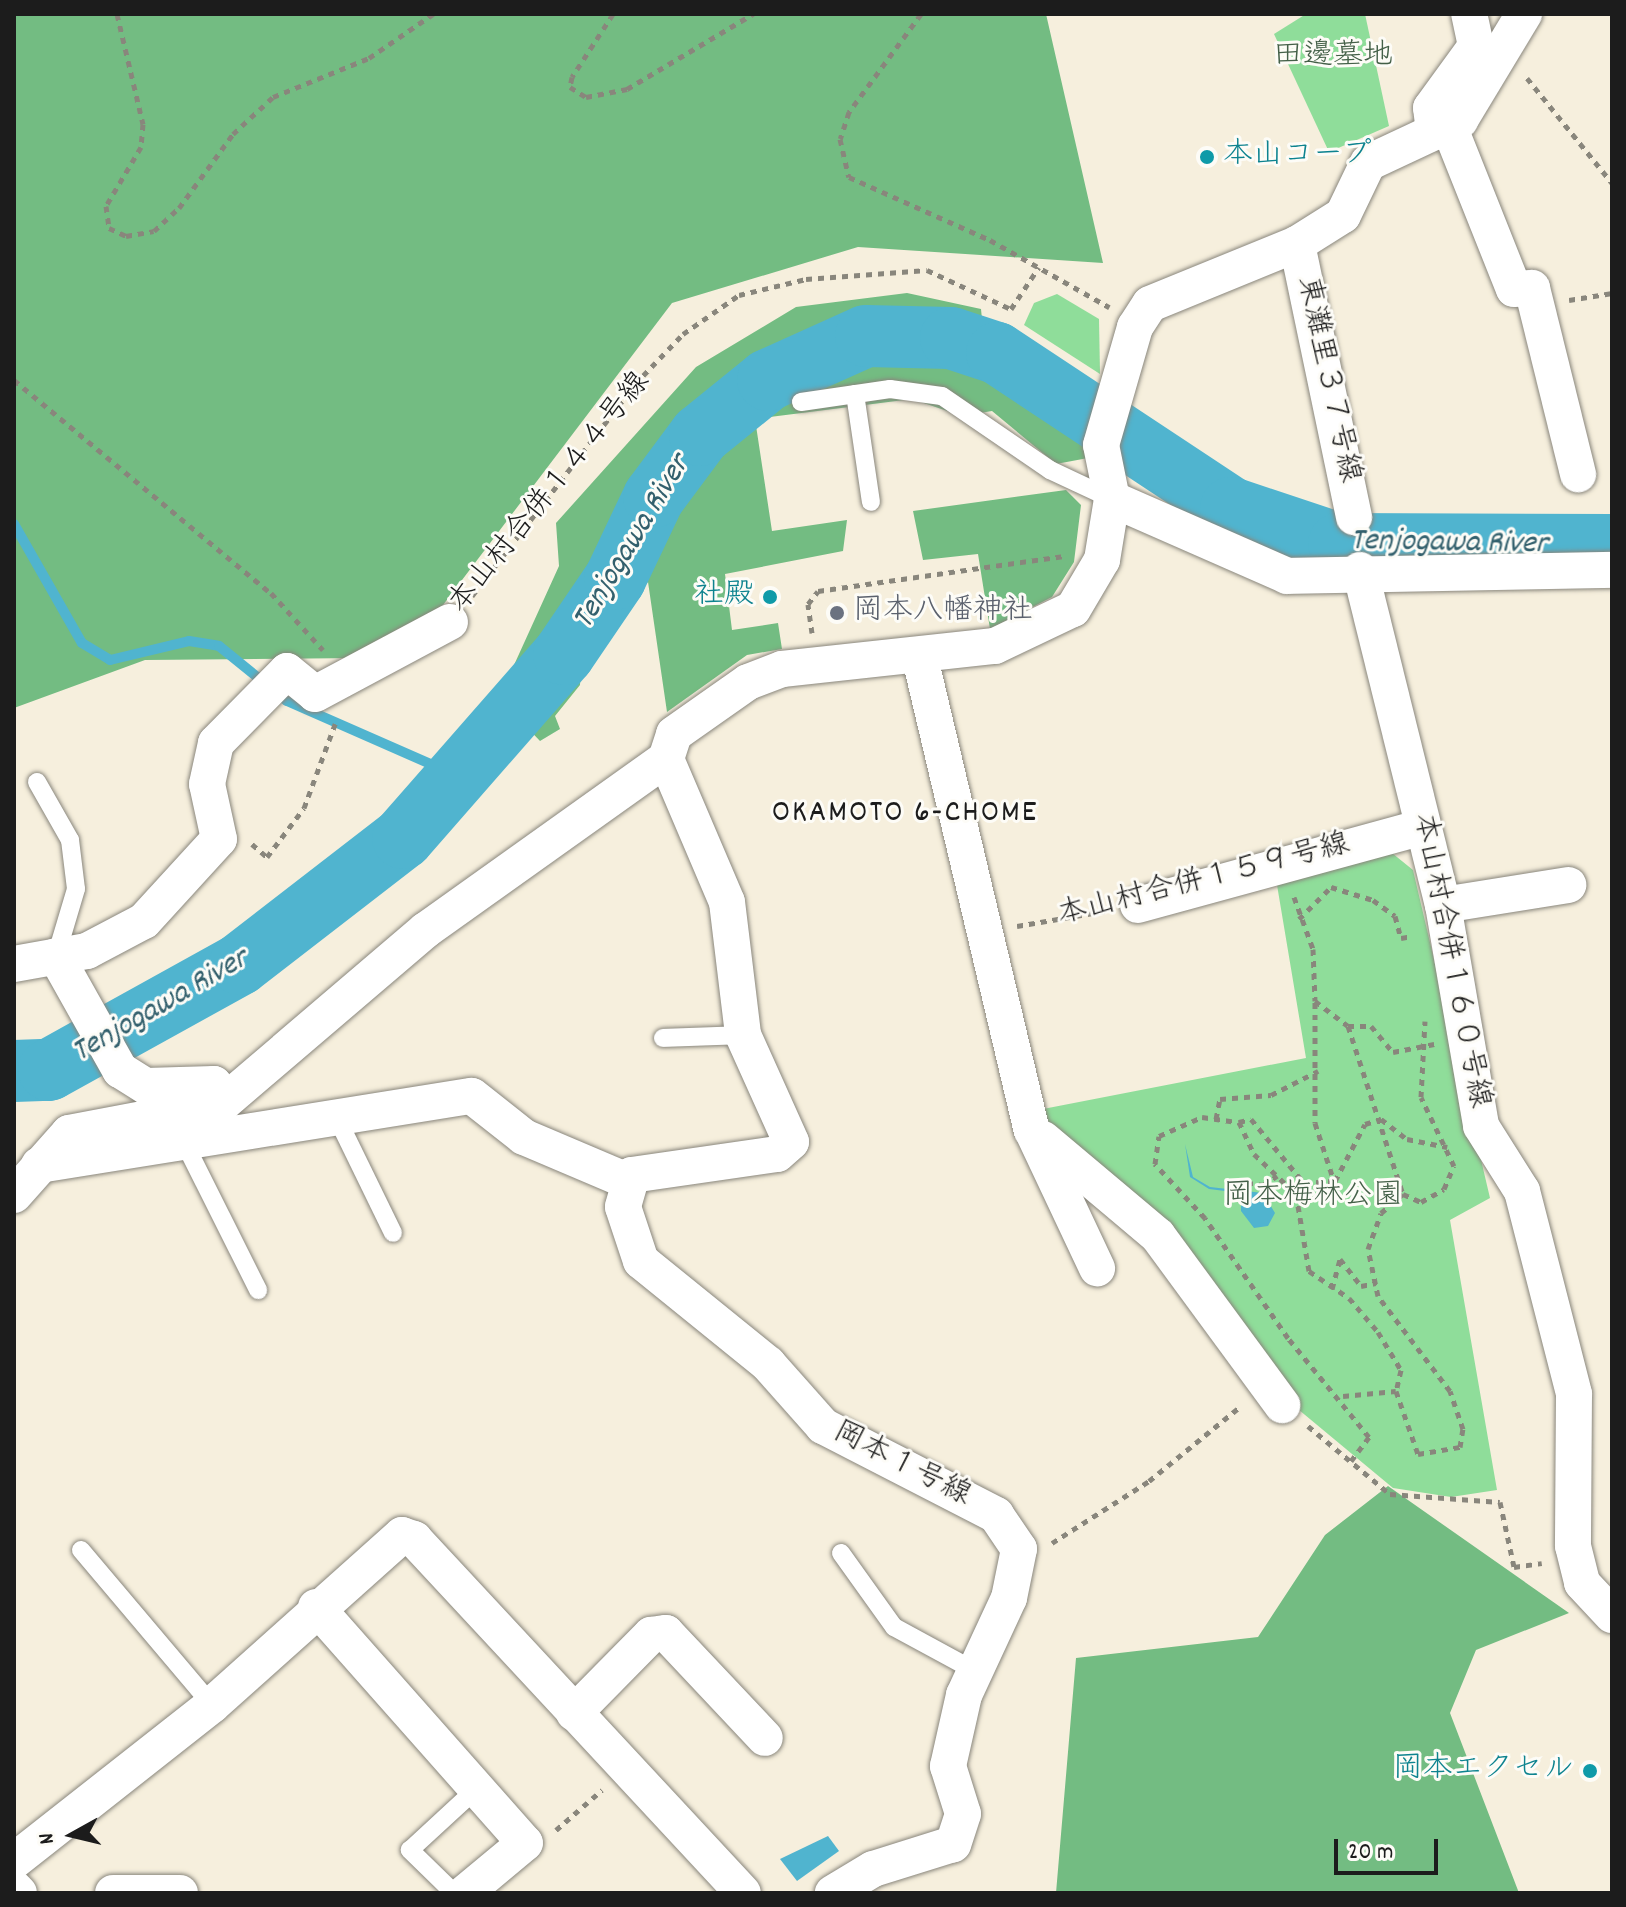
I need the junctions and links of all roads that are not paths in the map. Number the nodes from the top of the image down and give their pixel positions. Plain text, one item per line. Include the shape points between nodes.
1 (1469, 14) edge
2 (1524, 14) edge
3 (1441, 129) junction
4 (1297, 244) junction
5 (855, 394) junction
6 (801, 402) dead end
7 (1578, 474) dead end
8 (1112, 499) junction
9 (871, 502) dead end
10 (1354, 517) dead end
11 (1360, 570) junction
12 (1612, 570) edge
13 (450, 622) road end
14 (920, 658) junction
15 (666, 759) junction
16 (37, 782) dead end
17 (1423, 827) junction
18 (1568, 885) dead end
19 (1138, 905) road end
20 (1429, 913) junction
21 (14, 964) edge
22 (62, 970) junction
23 (743, 1035) junction
24 (663, 1038) dead end
25 (222, 1104) junction
26 (336, 1116) junction
27 (1032, 1130) junction
28 (183, 1140) junction
29 (630, 1182) junction
30 (21, 1184) edge
31 (393, 1233) dead end
32 (1097, 1268) dead end
33 (258, 1290) dead end
34 (1274, 1396) road end
35 (81, 1550) dead end
36 (841, 1553) dead end
37 (316, 1607) junction
38 (1612, 1615) edge
39 (975, 1671) junction
40 (212, 1705) junction
41 (574, 1713) junction
42 (765, 1738) dead end
43 (475, 1790) junction
44 (14, 1861) edge
45 (14, 1888) edge
46 (19, 1893) edge
47 (113, 1893) edge
48 (180, 1893) edge
49 (454, 1893) edge
50 (465, 1893) edge
51 (743, 1893) edge
52 (833, 1893) edge

1 - 3 street via 1476,46 1431,108
2 - 3 street via 1497,50 1460,120
3 - 4 street via 1368,163 1343,215
3 - 7 street via 1514,289 1532,288
4 - 8 street via 1150,304 1135,327 1101,445
4 - 10 street, 東灘里３７号線
5 - 6 lane
5 - 8 lane via 890,389 942,396 1050,470
5 - 9 lane
8 - 11 street via 1287,576
8 - 14 street via 1102,560 1073,609 995,646
11 - 12 street
11 - 17 street, 本山村合併１６０号線
13 - 22 street, 本山村合併１４４号線 via 350,680 315,694 287,671 216,743 207,784 219,839 144,921
14 - 15 street via 816,666 748,682 674,734
14 - 27 street
15 - 23 street via 727,902
15 - 25 street via 426,930
16 - 22 lane via 72,852 76,889
17 - 19 street, 本山村合併１５９号線
17 - 20 street, 本山村合併１６０号線
18 - 20 street
20 - 38 street, 本山村合併１６０号線 via 1481,1126 1522,1191 1574,1394 1568,1472 1582,1583
21 - 22 street, 本山村合併１４４号線
22 - 25 street via 120,1070 146,1086 214,1084
23 - 24 lane
23 - 29 street via 791,1142 777,1154 678,1165
25 - 30 street via 69,1133
26 - 28 street
26 - 29 street via 472,1096 524,1137
26 - 31 lane
27 - 32 street
27 - 34 street via 1158,1236
28 - 30 street
28 - 33 lane
29 - 39 street, 岡本１号線 via 623,1207 641,1261 768,1364 823,1426 996,1515 1019,1549 1009,1598
35 - 40 lane
36 - 39 lane via 894,1627
37 - 40 street
37 - 41 street via 409,1536
37 - 43 street
39 - 52 street via 948,1766 963,1814 953,1844 873,1869
40 - 44 street
41 - 42 street via 651,1635 666,1633
41 - 51 street
43 - 49 lane via 410,1850
43 - 50 street via 525,1843
45 - 46 street
47 - 48 street

